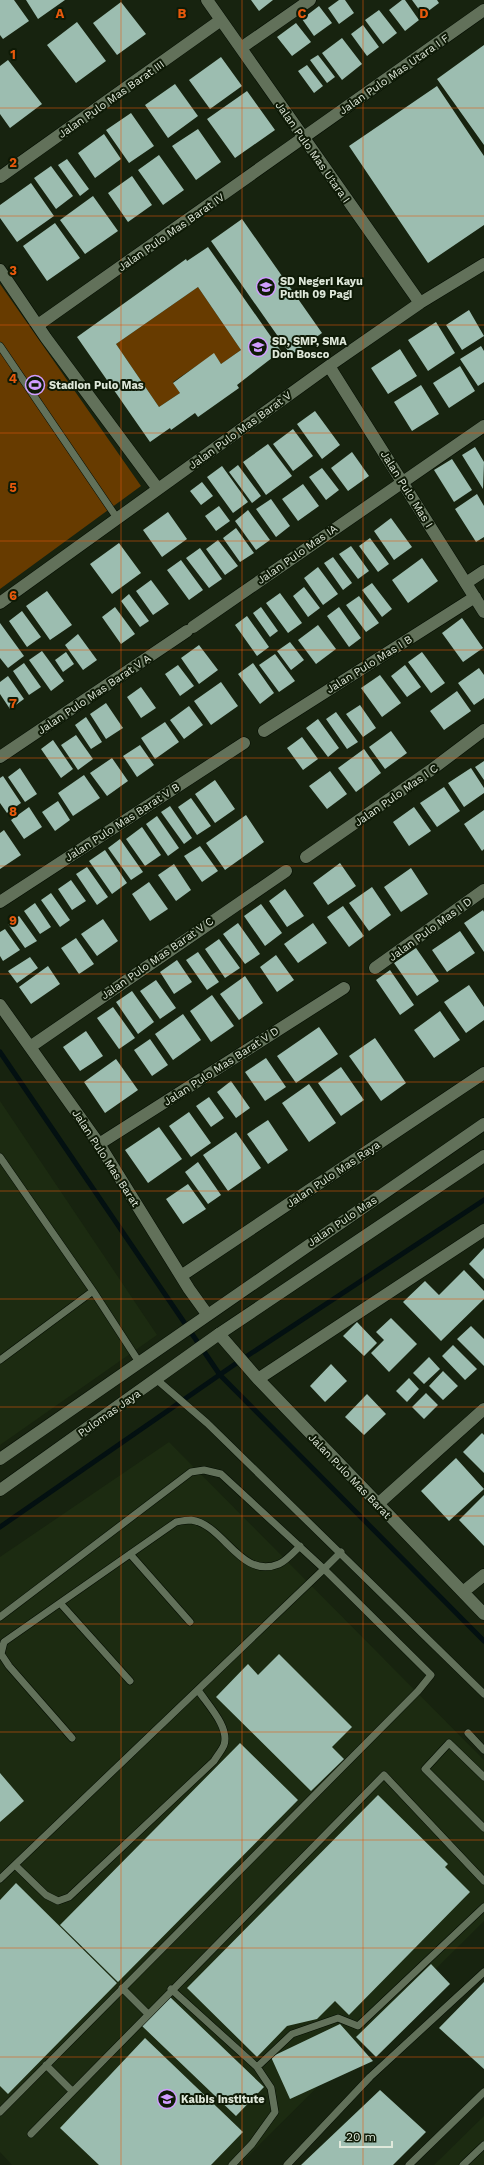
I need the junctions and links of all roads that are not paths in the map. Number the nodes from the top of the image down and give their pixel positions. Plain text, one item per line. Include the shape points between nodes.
1 (207, 0) edge
2 (310, 0) edge
3 (484, 10) edge
4 (221, 20) junction
5 (241, 48) junction
6 (303, 138) junction
7 (0, 177) edge
8 (484, 264) edge
9 (0, 270) edge
10 (420, 303) junction
11 (38, 325) junction
12 (0, 346) edge
13 (329, 366) junction
14 (484, 426) edge
15 (402, 481) junction
16 (158, 489) junction
17 (117, 518) junction
18 (484, 571) edge
19 (466, 583) junction
20 (475, 597) junction
21 (0, 603) edge
22 (484, 612) edge
23 (190, 629) joint
24 (484, 730) edge
25 (264, 731) dead end
26 (244, 743) dead end
27 (0, 757) edge
28 (306, 858) dead end
29 (286, 871) dead end
30 (484, 890) edge
31 (0, 902) edge
32 (376, 968) dead end
33 (344, 988) dead end
34 (0, 1005) edge
35 (30, 1047) junction
36 (484, 1073) edge
37 (484, 1124) edge
38 (100, 1144) junction
39 (484, 1156) edge
40 (0, 1157) edge
41 (484, 1230) edge
42 (181, 1276) junction
43 (93, 1291) junction
44 (202, 1313) junction
45 (220, 1337) junction
46 (0, 1360) edge
47 (139, 1362) junction
48 (156, 1379) junction
49 (258, 1380) junction
50 (484, 1410) edge
51 (0, 1459) edge
52 (0, 1490) edge
53 (378, 1504) junction
54 (300, 1546) junction
55 (341, 1552) junction
56 (130, 1554) junction
57 (324, 1569) junction
58 (484, 1575) edge
59 (464, 1592) junction
60 (60, 1603) junction
61 (484, 1614) edge
62 (0, 1617) edge
63 (190, 1622) dead end
64 (130, 1681) dead end
65 (198, 1690) junction
66 (484, 1694) edge
67 (468, 1733) dead end
68 (72, 1738) dead end
69 (484, 1750) edge
70 (484, 1777) edge
71 (484, 1828) edge
72 (15, 1865) junction
73 (0, 1878) edge
74 (484, 1881) edge
75 (484, 1907) edge
76 (484, 1972) edge
77 (122, 1988) junction
78 (171, 1990) junction
79 (147, 2013) junction
80 (46, 2065) junction
81 (257, 2067) junction
82 (72, 2091) junction
83 (484, 2092) edge
84 (1, 2109) edge
85 (31, 2134) dead end
86 (484, 2145) edge
87 (232, 2165) edge
88 (287, 2165) edge
89 (409, 2165) edge
90 (463, 2165) edge

1 - 4 street, Jalan Pulo Mas Utara I
2 - 5 street
3 - 6 street, Jalan Pulo Mas Utara I F
4 - 5 street, Jalan Pulo Mas Utara I
4 - 7 street, Jalan Pulo Mas Barat III
5 - 6 street, Jalan Pulo Mas Utara I
6 - 10 street, Jalan Pulo Mas Utara I
6 - 11 street, Jalan Pulo Mas Barat IV
8 - 10 street, Jalan Pulo Mas Barat V
9 - 11 street
10 - 13 street, Jalan Pulo Mas Barat V
11 - 16 street
12 - 17 lane
13 - 15 street, Jalan Pulo Mas I
13 - 16 street, Jalan Pulo Mas Barat V
14 - 15 street, Jalan Pulo Mas IA
15 - 19 street, Jalan Pulo Mas I
15 - 23 street, Jalan Pulo Mas IA
16 - 17 street, Jalan Pulo Mas Barat V
17 - 21 street, Jalan Pulo Mas Barat V
18 - 19 street
19 - 20 street, Jalan Pulo Mas I
20 - 22 street, Jalan Pulo Mas I
20 - 25 street, Jalan Pulo Mas I B
23 - 27 street, Jalan Pulo Mas Barat V A
24 - 28 street, Jalan Pulo Mas I C
26 - 31 street, Jalan Pulo Mas Barat V B
29 - 35 street, Jalan Pulo Mas Barat V C
30 - 32 street, Jalan Pulo Mas I D
33 - 38 street, Jalan Pulo Mas Barat V D
34 - 35 street, Jalan Pulo Mas Barat
35 - 38 street, Jalan Pulo Mas Barat
36 - 42 street, Jalan Pulo Mas Raya
37 - 44 street, Jalan Pulo Mas
38 - 42 street, Jalan Pulo Mas Barat
39 - 45 street
40 - 43 lane
41 - 49 street
42 - 44 street, Jalan Pulo Mas Barat
43 - 46 lane
43 - 47 lane
44 - 47 street via 169,1342
45 - 48 street, Pulomas Jaya
45 - 49 street, Jalan Pulo Mas Barat
47 - 51 street
48 - 52 street, Pulomas Jaya
48 - 55 lane
49 - 53 street, Jalan Pulo Mas Barat
50 - 53 street
53 - 59 street, Jalan Pulo Mas Barat
54 - 56 lane via 280,1564 266,1567 250,1564 206,1526 192,1520 176,1522
54 - 57 lane
54 - 62 lane via 221,1474 204,1470 191,1472
55 - 57 lane
55 - 66 lane
56 - 60 lane
56 - 63 lane
57 - 65 lane
57 - 77 lane via 431,1675 418,1692
58 - 59 street
59 - 61 street, Jalan Pulo Mas Barat
60 - 64 lane
60 - 68 lane via 4,1642 1,1654
65 - 72 lane
65 - 72 lane via 225,1735 224,1746 214,1761 69,1897 58,1901 46,1895
67 - 69 lane
70 - 71 lane via 449,1742 425,1770
72 - 73 lane
74 - 78 lane via 384,1775
75 - 81 lane via 358,2026 338,2018 292,2034
76 - 88 lane via 370,2077
77 - 79 lane
77 - 80 lane
78 - 79 lane
78 - 81 lane
79 - 82 lane
80 - 82 lane
80 - 84 lane
81 - 87 lane via 271,2088 275,2112 252,2144
82 - 85 lane
83 - 89 lane
86 - 90 lane

